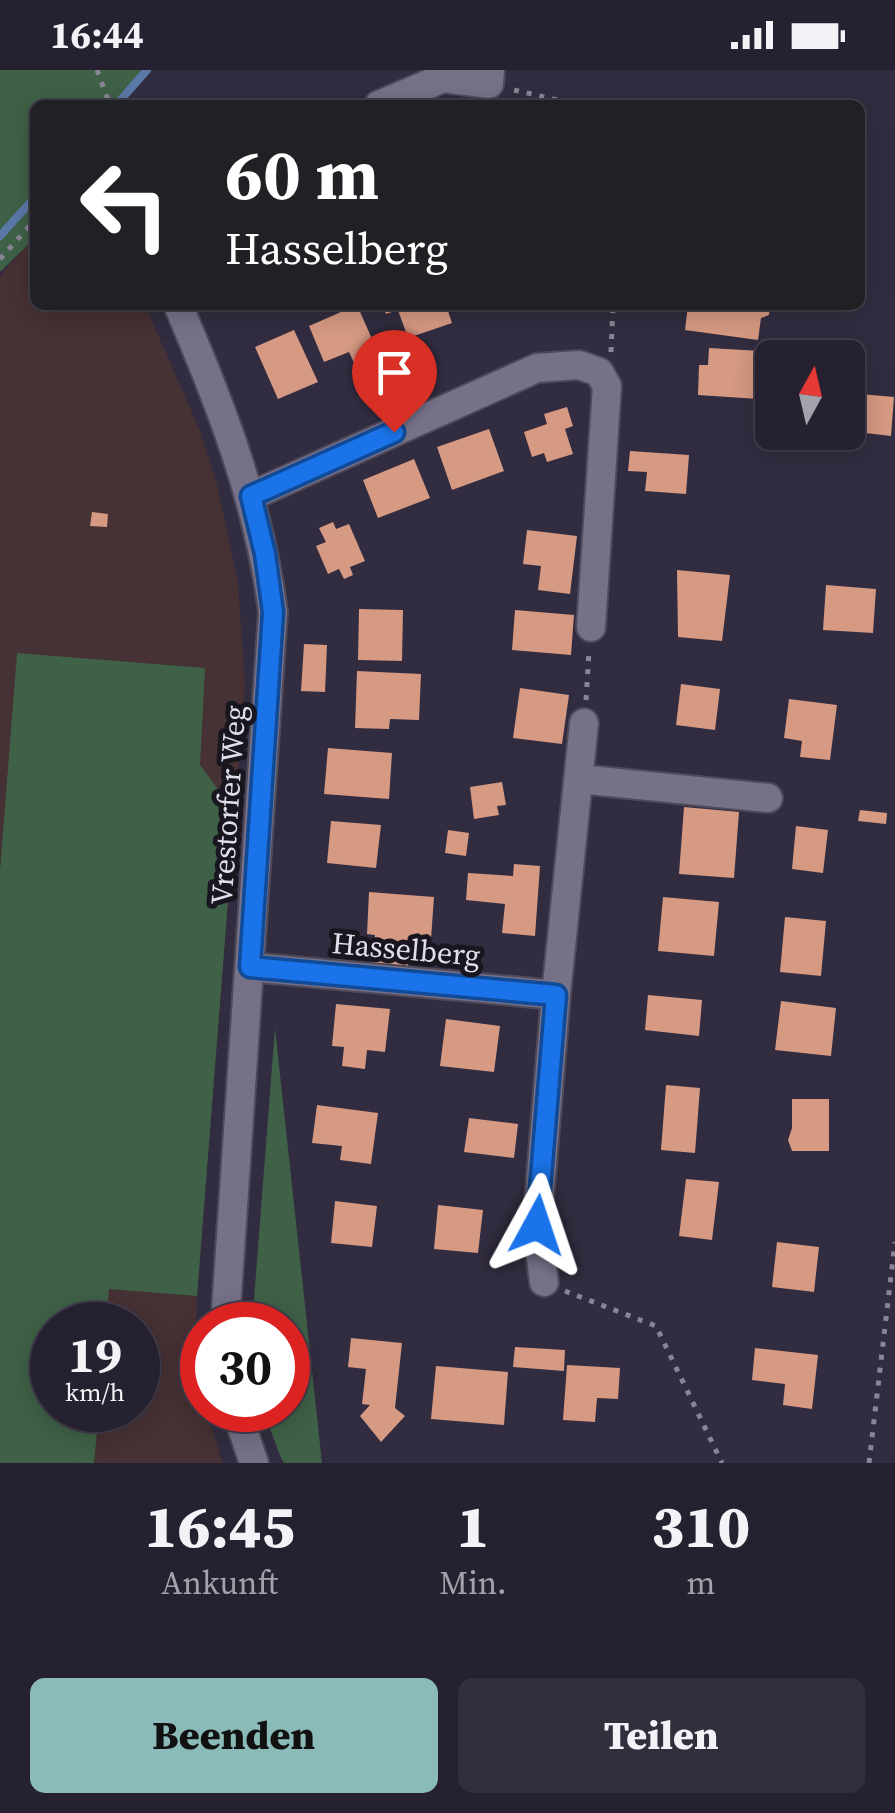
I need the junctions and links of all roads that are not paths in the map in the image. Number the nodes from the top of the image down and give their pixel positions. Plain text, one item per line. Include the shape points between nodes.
1 (489, 77) edge
2 (392, 100) edge
3 (180, 310) edge
4 (251, 496) junction
5 (591, 627) road end
6 (584, 723) road end
7 (578, 778) junction
8 (768, 798) dead end
9 (250, 967) junction
10 (556, 995) junction
11 (544, 1282) road end
12 (227, 1302) edge
13 (243, 1432) edge
14 (254, 1463) edge

1 - 2 street via 443,78
3 - 4 street, Vrestorfer Weg
4 - 5 street via 537,368 599,372 607,386
4 - 9 street, Vrestorfer Weg via 273,612
6 - 7 street
7 - 8 street
7 - 10 street
9 - 10 street, Hasselberg
9 - 12 street, Vrestorfer Weg
10 - 11 street via 537,1225
13 - 14 street

